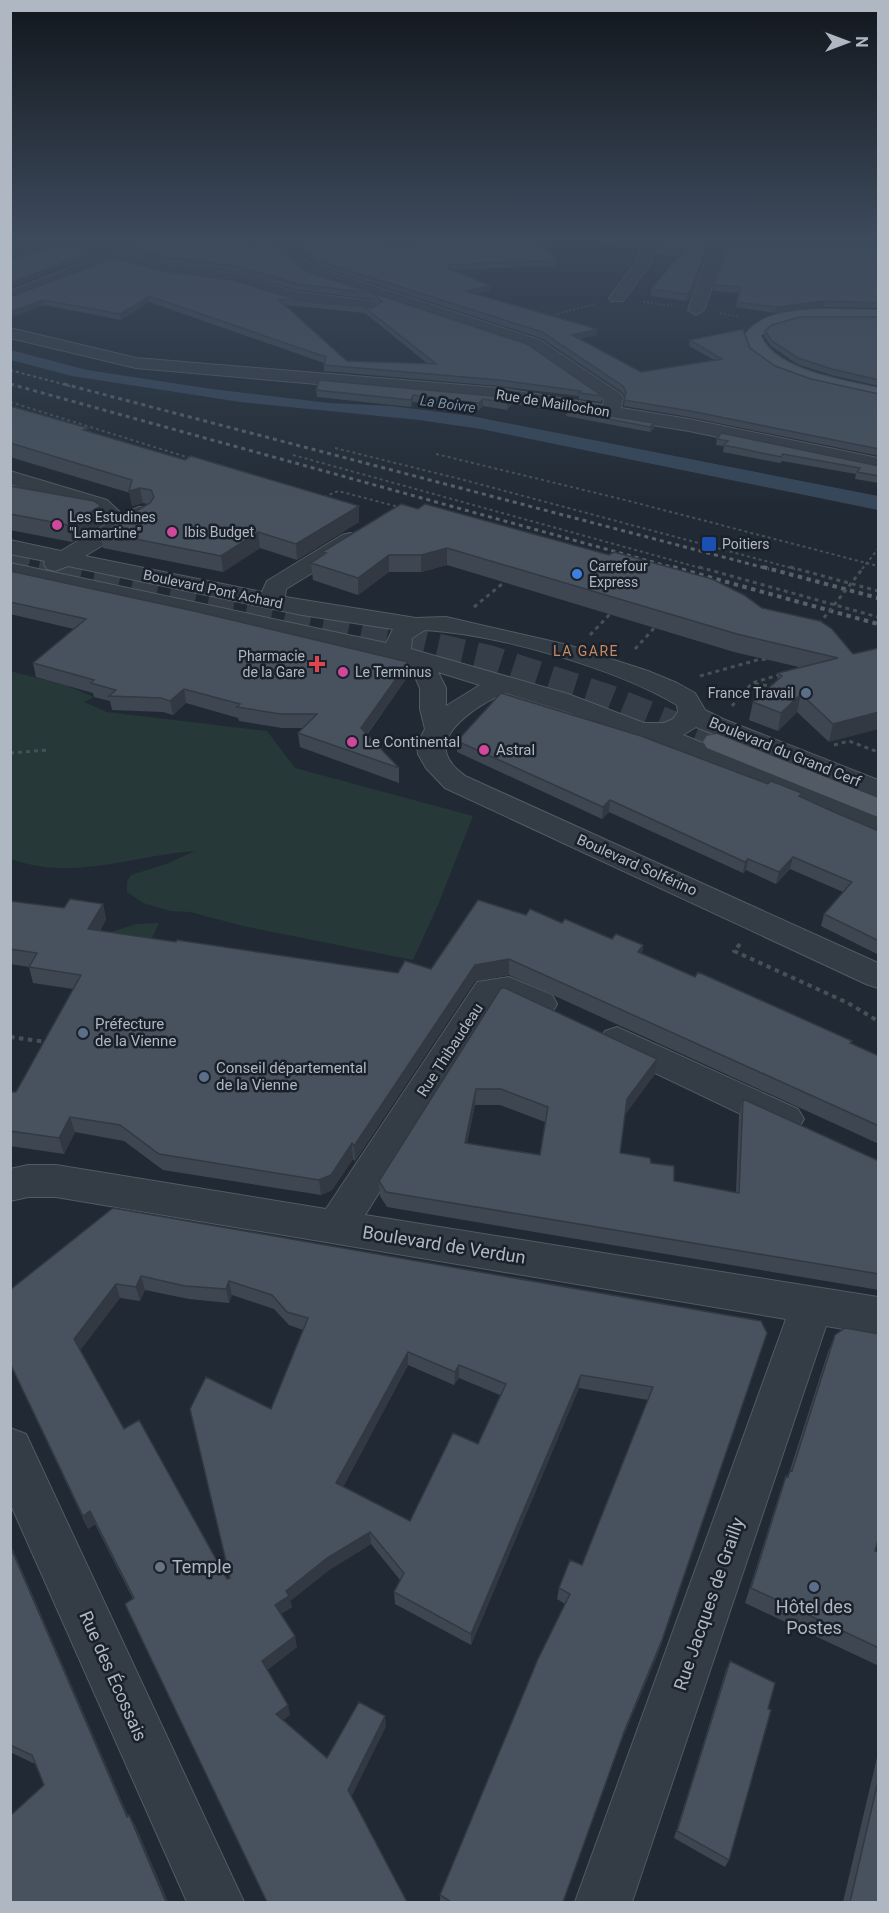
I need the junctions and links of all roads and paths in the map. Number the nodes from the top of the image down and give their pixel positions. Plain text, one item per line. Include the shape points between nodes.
1 (490, 328) edge
2 (503, 328) edge
3 (758, 328) edge
4 (496, 330) junction
5 (10, 333) edge
6 (879, 393) edge
7 (10, 402) edge
8 (610, 412) junction
9 (335, 448) dead end
10 (436, 454) dead end
11 (293, 455) dead end
12 (195, 459) edge
13 (879, 464) edge
14 (10, 477) edge
15 (318, 496) edge
16 (408, 510) edge
17 (143, 511) edge
18 (122, 523) junction
19 (371, 527) edge
20 (10, 547) edge
21 (879, 549) edge
22 (62, 558) junction
23 (849, 560) junction
24 (867, 564) junction
25 (879, 567) edge
26 (10, 570) edge
27 (39, 576) junction
28 (511, 577) edge
29 (831, 579) junction
30 (851, 584) junction
31 (879, 591) edge
32 (814, 599) junction
33 (272, 602) junction
34 (834, 604) junction
35 (614, 608) edge
36 (471, 609) dead end
37 (870, 614) junction
38 (879, 617) edge
39 (659, 621) edge
40 (416, 625) junction
41 (816, 628) edge
42 (587, 638) dead end
43 (632, 652) dead end
44 (410, 657) junction
45 (773, 659) edge
46 (783, 674) edge
47 (693, 678) dead end
48 (752, 683) junction
49 (506, 684) junction
50 (772, 686) edge
51 (730, 708) dead end
52 (692, 713) junction
53 (437, 727) junction
54 (655, 733) junction
55 (717, 742) tunnel mouth
56 (48, 750) dead end
57 (879, 752) edge
58 (10, 753) edge
59 (820, 757) junction
60 (879, 790) edge
61 (879, 808) edge
62 (879, 826) edge
63 (740, 944) dead end
64 (879, 976) edge
65 (872, 1005) dead end
66 (866, 1013) junction
67 (879, 1021) edge
68 (10, 1036) edge
69 (56, 1043) edge
70 (815, 1134) edge
71 (10, 1185) edge
72 (335, 1228) junction
73 (812, 1305) junction
74 (879, 1316) edge
75 (10, 1450) edge
76 (216, 1902) edge
77 (604, 1902) edge

1 - 4 street
2 - 4 path
3 - 6 main road via 753,341 766,357 829,381
4 - 8 street via 534,344 608,393 614,398
5 - 8 street, Rue de Maillochon via 127,362 499,394
7 - 12 path
8 - 13 street, Rue de Maillochon
9 - 29 path
10 - 23 path
11 - 32 path
14 - 18 street via 99,505
15 - 16 path via 327,498 339,490
17 - 18 street
18 - 22 street
19 - 33 street via 275,586
20 - 22 street, Boulevard Pont Achard
21 - 24 path, bridge
22 - 27 street
22 - 33 street, Boulevard Pont Achard
23 - 24 path
23 - 25 path
24 - 25 path
24 - 30 path, bridge
26 - 27 street, Boulevard Pont Achard
27 - 44 street, Boulevard Pont Achard
28 - 36 path
29 - 30 path
29 - 31 path
30 - 31 path
30 - 34 path, bridge
32 - 34 path
32 - 37 path
33 - 40 street, Boulevard Pont Achard
34 - 37 path
34 - 41 path, bridge
35 - 42 path
37 - 38 path
39 - 43 path
40 - 44 street via 403,632 397,644
40 - 52 street, Boulevard Pont Achard via 444,624 487,632 611,668 673,690 687,700
44 - 49 street, Boulevard Pont Achard
44 - 53 street, Boulevard Solférino via 433,688
45 - 47 path
46 - 48 path
48 - 50 path
48 - 51 path
49 - 53 street via 478,694
49 - 54 street, Boulevard Pont Achard
52 - 54 street via 676,728
52 - 59 street, Boulevard du Grand Cerf via 714,724
53 - 64 street, Boulevard Solférino via 431,751 441,770 455,782
54 - 62 street
55 - 61 main road, Boulevard du Grand Cerf
56 - 58 path
57 - 59 path via 849,741
59 - 60 street, Boulevard du Grand Cerf
63 - 66 path via 734,951
65 - 66 path
66 - 67 path
68 - 69 path
70 - 72 street, Rue Thibaudeau via 508,989 489,991 449,1032
71 - 72 street, Boulevard de Verdun via 28,1180 56,1180
72 - 73 street, Boulevard de Verdun
73 - 74 street, Boulevard de Verdun
73 - 77 street, Rue Jacques de Grailly
75 - 76 street, Rue des Écossais

